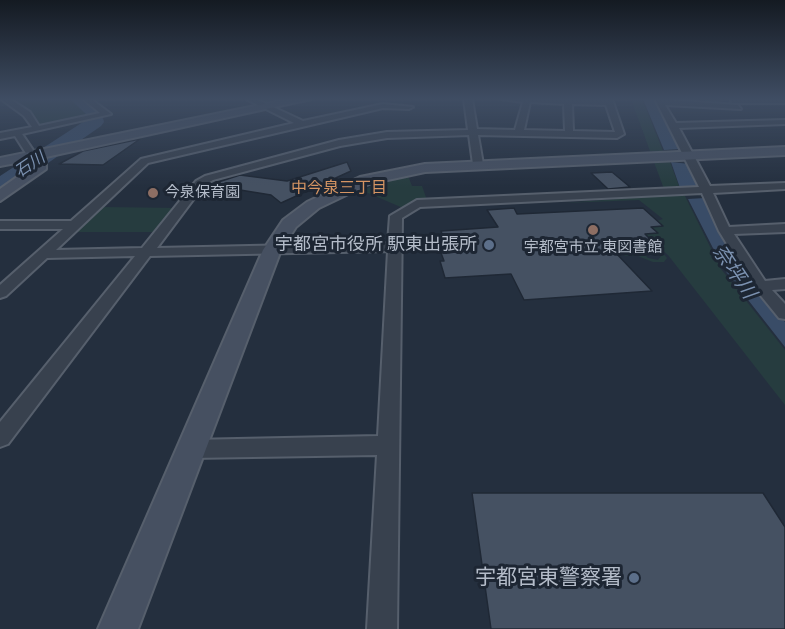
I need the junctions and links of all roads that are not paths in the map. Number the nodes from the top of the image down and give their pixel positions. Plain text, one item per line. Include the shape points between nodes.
1 (40, 128) edge
2 (167, 128) edge
3 (284, 128) edge
4 (310, 128) edge
5 (376, 128) edge
6 (458, 128) edge
7 (472, 128) edge
8 (520, 128) edge
9 (569, 128) edge
10 (618, 128) edge
11 (674, 128) edge
12 (37, 129) joint
13 (473, 132) junction
14 (17, 133) junction
15 (519, 133) junction
16 (569, 134) junction
17 (0, 136) edge
18 (339, 143) junction
19 (785, 151) edge
20 (690, 155) junction
21 (32, 156) junction
22 (0, 162) edge
23 (478, 164) junction
24 (0, 175) edge
25 (785, 186) edge
26 (705, 190) junction
27 (0, 196) edge
28 (0, 225) edge
29 (74, 225) junction
30 (785, 228) edge
31 (725, 231) junction
32 (393, 247) junction
33 (272, 250) junction
34 (146, 253) junction
35 (44, 254) junction
36 (785, 285) edge
37 (761, 286) junction
38 (0, 293) edge
39 (785, 315) edge
40 (0, 438) edge
41 (388, 445) junction
42 (191, 449) junction
43 (118, 629) edge
44 (382, 629) edge

1 - 12 street
2 - 21 street
3 - 29 street via 145,161
4 - 18 street
5 - 18 street
6 - 13 street
7 - 13 street
8 - 15 street
9 - 16 street
10 - 16 street via 620,134
11 - 20 street
12 - 14 street
13 - 15 street
13 - 23 street
14 - 17 street
14 - 21 street
15 - 16 street
18 - 34 street via 200,183
19 - 20 street
20 - 23 street
20 - 26 street
21 - 22 street
21 - 24 street
21 - 27 street via 40,158 41,166
23 - 33 street via 408,170 346,188 313,205 289,224
25 - 26 street
26 - 31 street
26 - 32 street via 417,204 396,216
28 - 29 street
29 - 35 street
30 - 31 street
31 - 37 street
32 - 33 street
32 - 41 street
33 - 34 street
33 - 42 street
34 - 35 street
34 - 40 street
35 - 38 street
36 - 37 street
37 - 39 street
41 - 42 street
41 - 44 street
42 - 43 street

